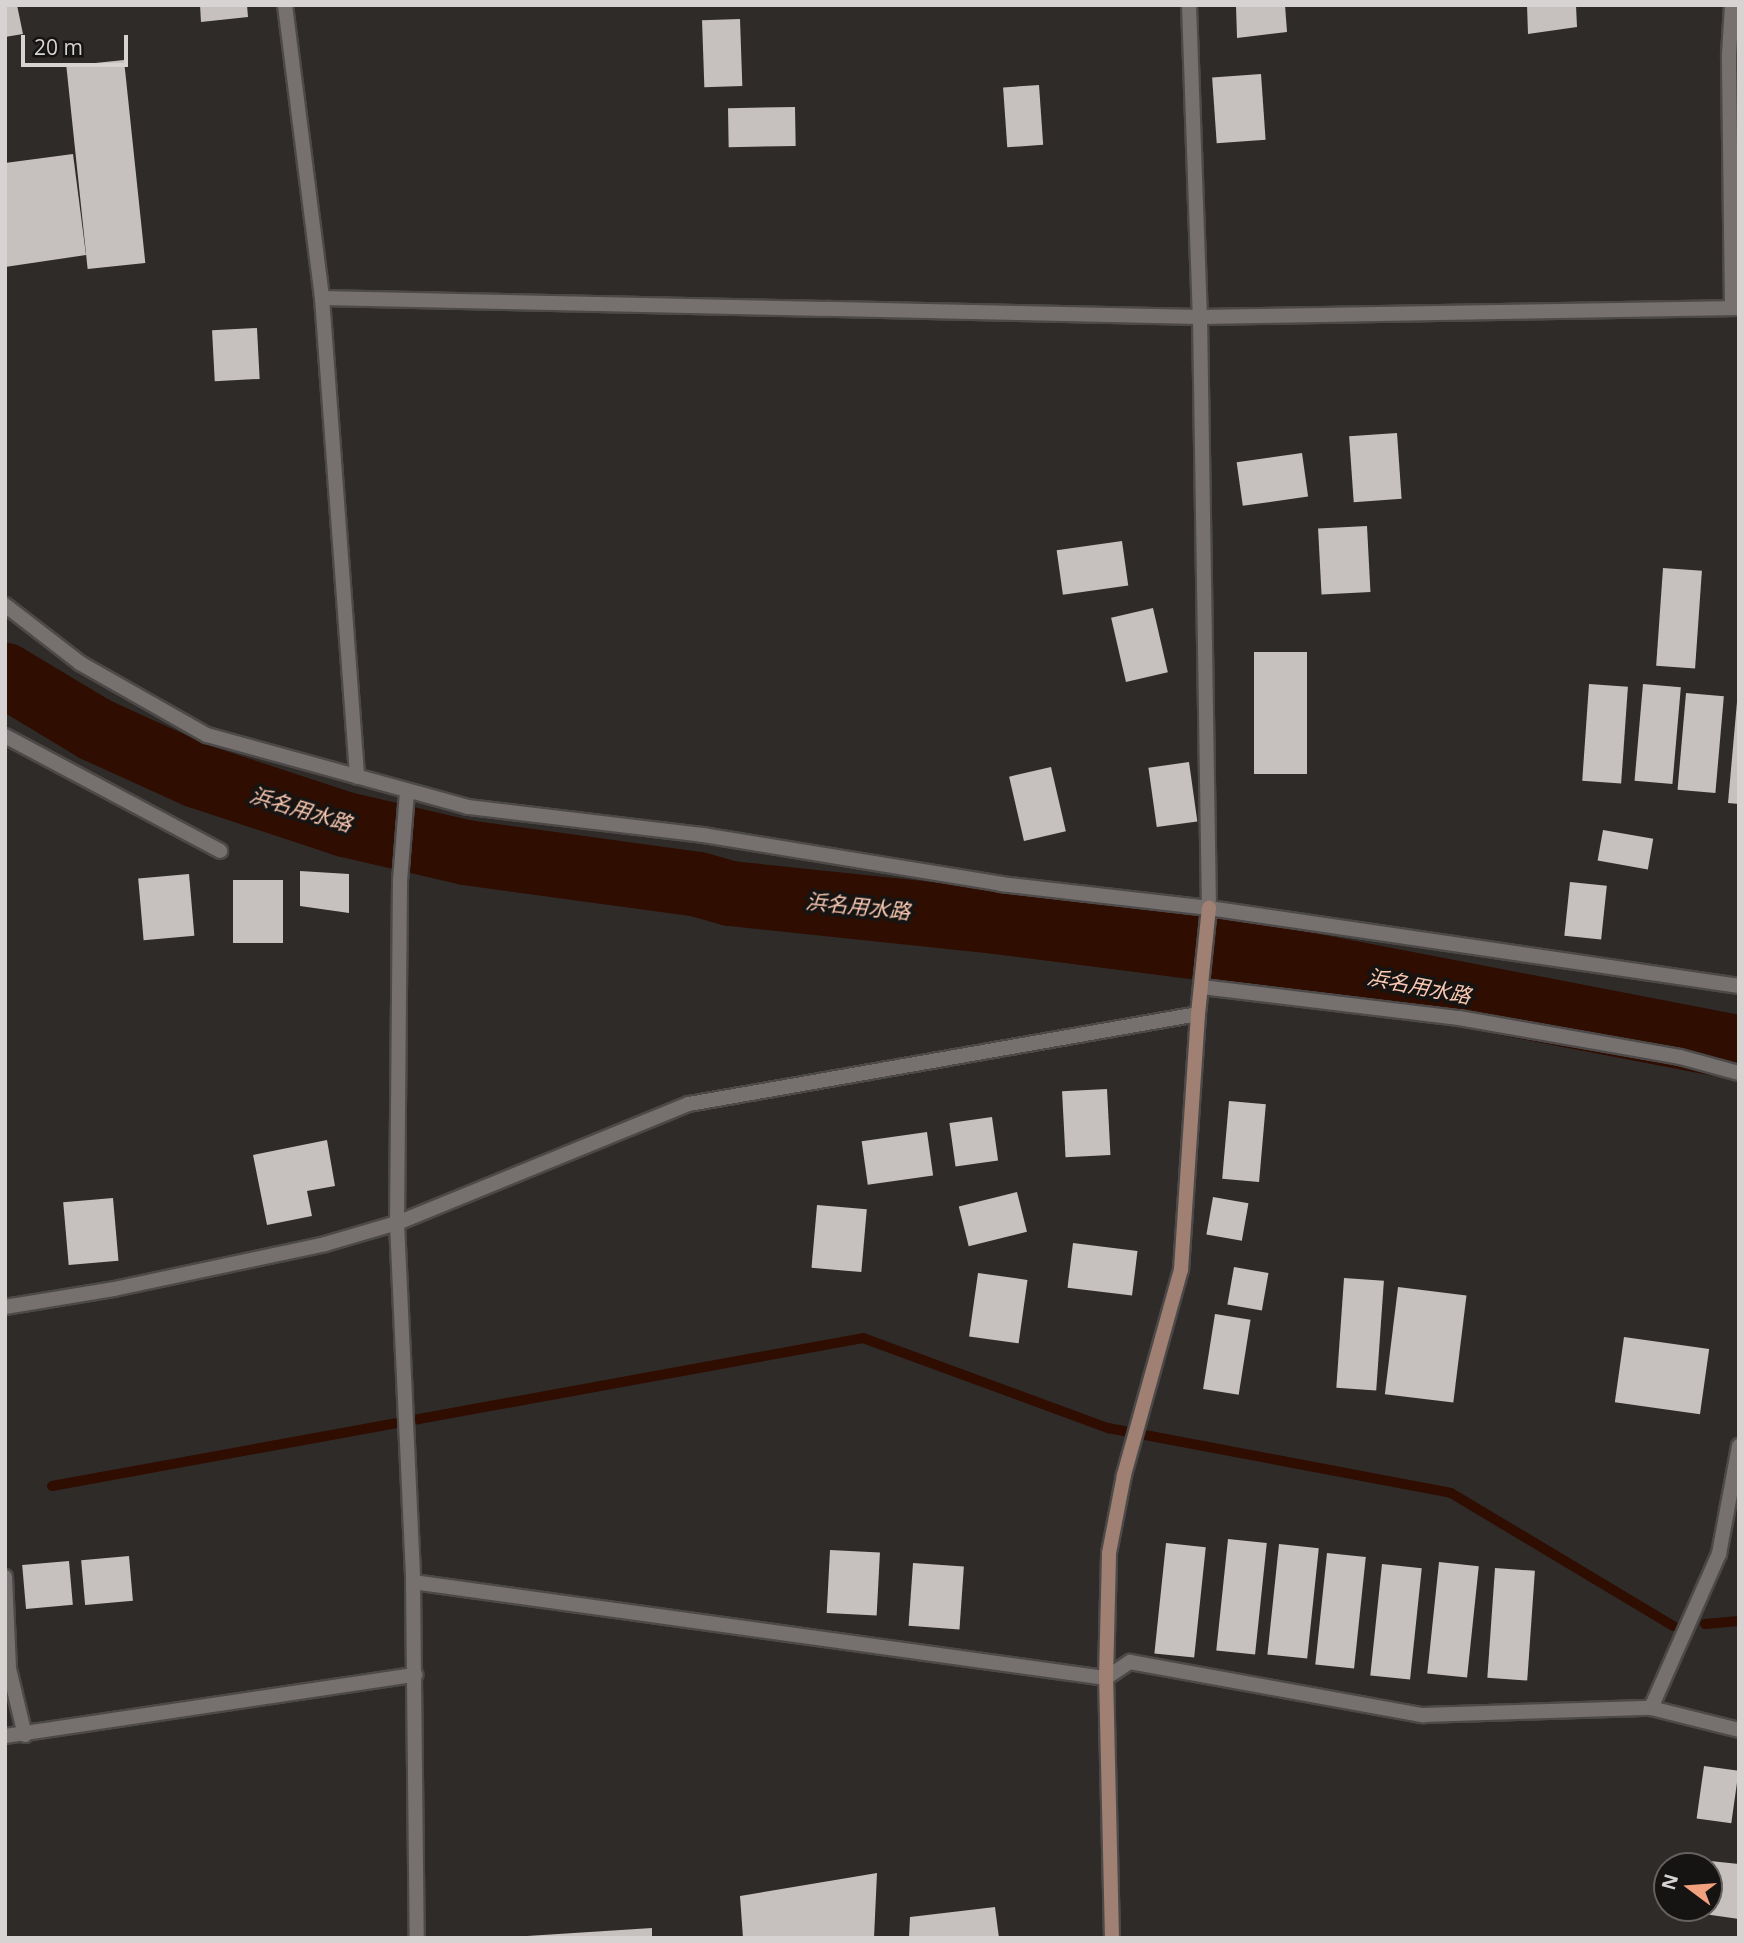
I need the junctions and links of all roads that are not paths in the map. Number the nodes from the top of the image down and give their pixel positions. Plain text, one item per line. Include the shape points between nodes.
1 (285, 5) edge
2 (1189, 5) edge
3 (1732, 5) edge
4 (322, 298) junction
5 (1735, 308) edge
6 (1200, 317) junction
7 (5, 605) edge
8 (5, 736) edge
9 (356, 777) junction
10 (407, 792) junction
11 (220, 851) dead end
12 (1209, 908) junction
13 (1203, 981) junction
14 (1738, 982) edge
15 (1198, 1014) junction
16 (1739, 1073) edge
17 (397, 1223) junction
18 (5, 1307) edge
19 (1739, 1446) edge
20 (5, 1577) edge
21 (414, 1582) junction
22 (415, 1675) junction
23 (1106, 1678) junction
24 (1651, 1708) junction
25 (1739, 1730) edge
26 (25, 1735) junction
27 (5, 1736) edge
28 (417, 1938) edge
29 (1112, 1938) edge

1 - 4 street
2 - 6 street
3 - 5 street
4 - 6 street
4 - 9 street
5 - 6 street
6 - 12 street
7 - 9 street via 80,663 207,735
8 - 11 street
9 - 10 street
10 - 12 street via 468,807 702,835 1001,884
10 - 17 street via 400,881
12 - 13 street
12 - 14 street
13 - 15 street
13 - 16 street via 1459,1018 1680,1057
15 - 17 street via 689,1104
15 - 23 street via 1181,1270 1130,1456 1109,1553
17 - 18 street via 325,1244
17 - 21 street
19 - 24 street via 1719,1554
20 - 26 street via 9,1669
21 - 22 street
21 - 23 street
22 - 26 street
22 - 28 street
23 - 24 street via 1130,1662 1423,1714
23 - 29 street
24 - 25 street
26 - 27 street

